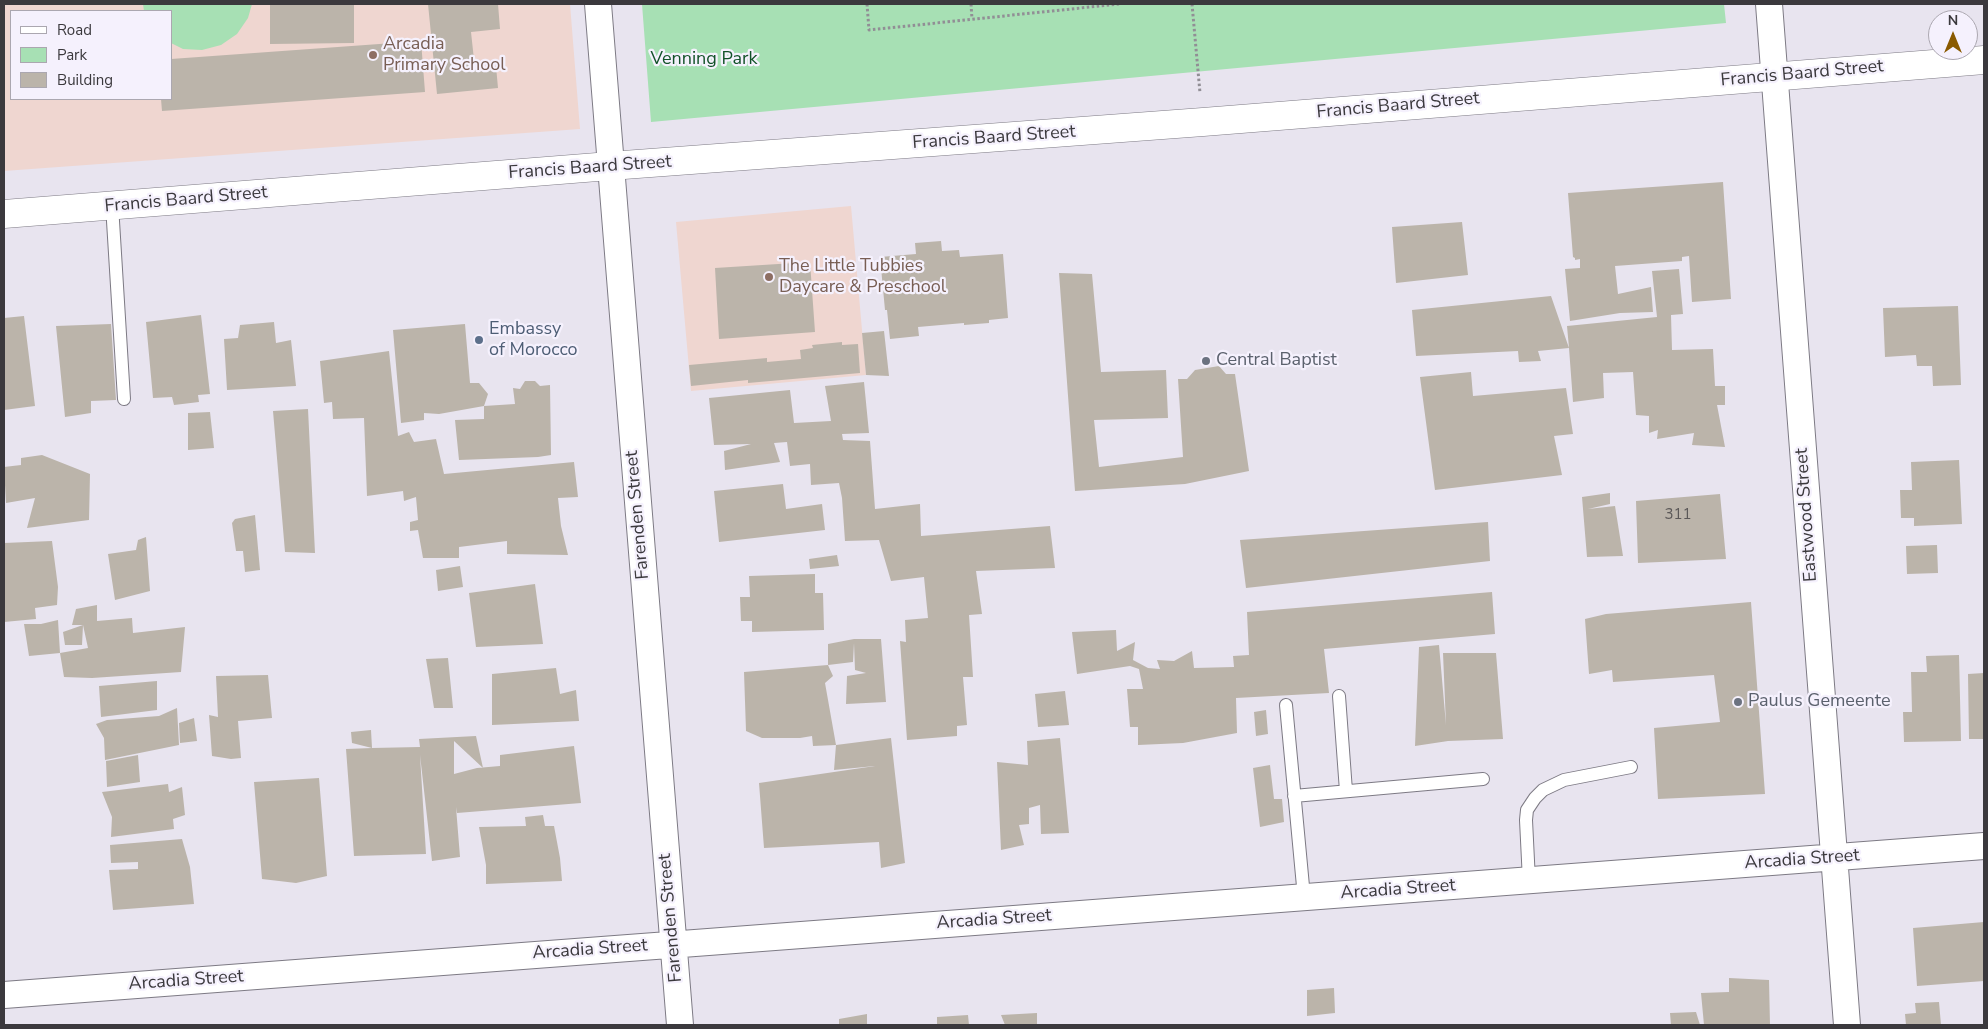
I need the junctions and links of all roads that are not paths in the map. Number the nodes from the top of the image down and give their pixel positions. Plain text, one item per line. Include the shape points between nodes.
1 (598, 4) edge
2 (1769, 4) edge
3 (1984, 60) edge
4 (1775, 76) junction
5 (610, 166) junction
6 (112, 205) junction
7 (4, 214) edge
8 (124, 399) dead end
9 (1339, 696) dead end
10 (1286, 705) dead end
11 (1631, 767) dead end
12 (1483, 779) dead end
13 (1346, 791) junction
14 (1294, 796) junction
15 (1984, 846) edge
16 (1833, 858) junction
17 (1529, 881) junction
18 (1304, 897) junction
19 (672, 944) junction
20 (4, 995) edge
21 (680, 1025) edge
22 (1846, 1025) edge

1 - 5 street, Farenden Street
2 - 4 street, Eastwood Street
3 - 4 main road, Francis Baard Street
4 - 5 main road, Francis Baard Street
4 - 16 street, Eastwood Street
5 - 6 main road, Francis Baard Street
5 - 19 street, Farenden Street
6 - 7 main road, Francis Baard Street
6 - 8 lane
9 - 13 lane
10 - 14 lane
11 - 17 lane via 1564,780 1543,790 1535,798 1527,810 1526,820
12 - 13 lane
13 - 14 lane
14 - 18 lane
15 - 16 street, Arcadia Street
16 - 17 street, Arcadia Street
16 - 22 street, Eastwood Street
17 - 18 street, Arcadia Street
18 - 19 street, Arcadia Street
19 - 20 street, Arcadia Street
19 - 21 street, Farenden Street

